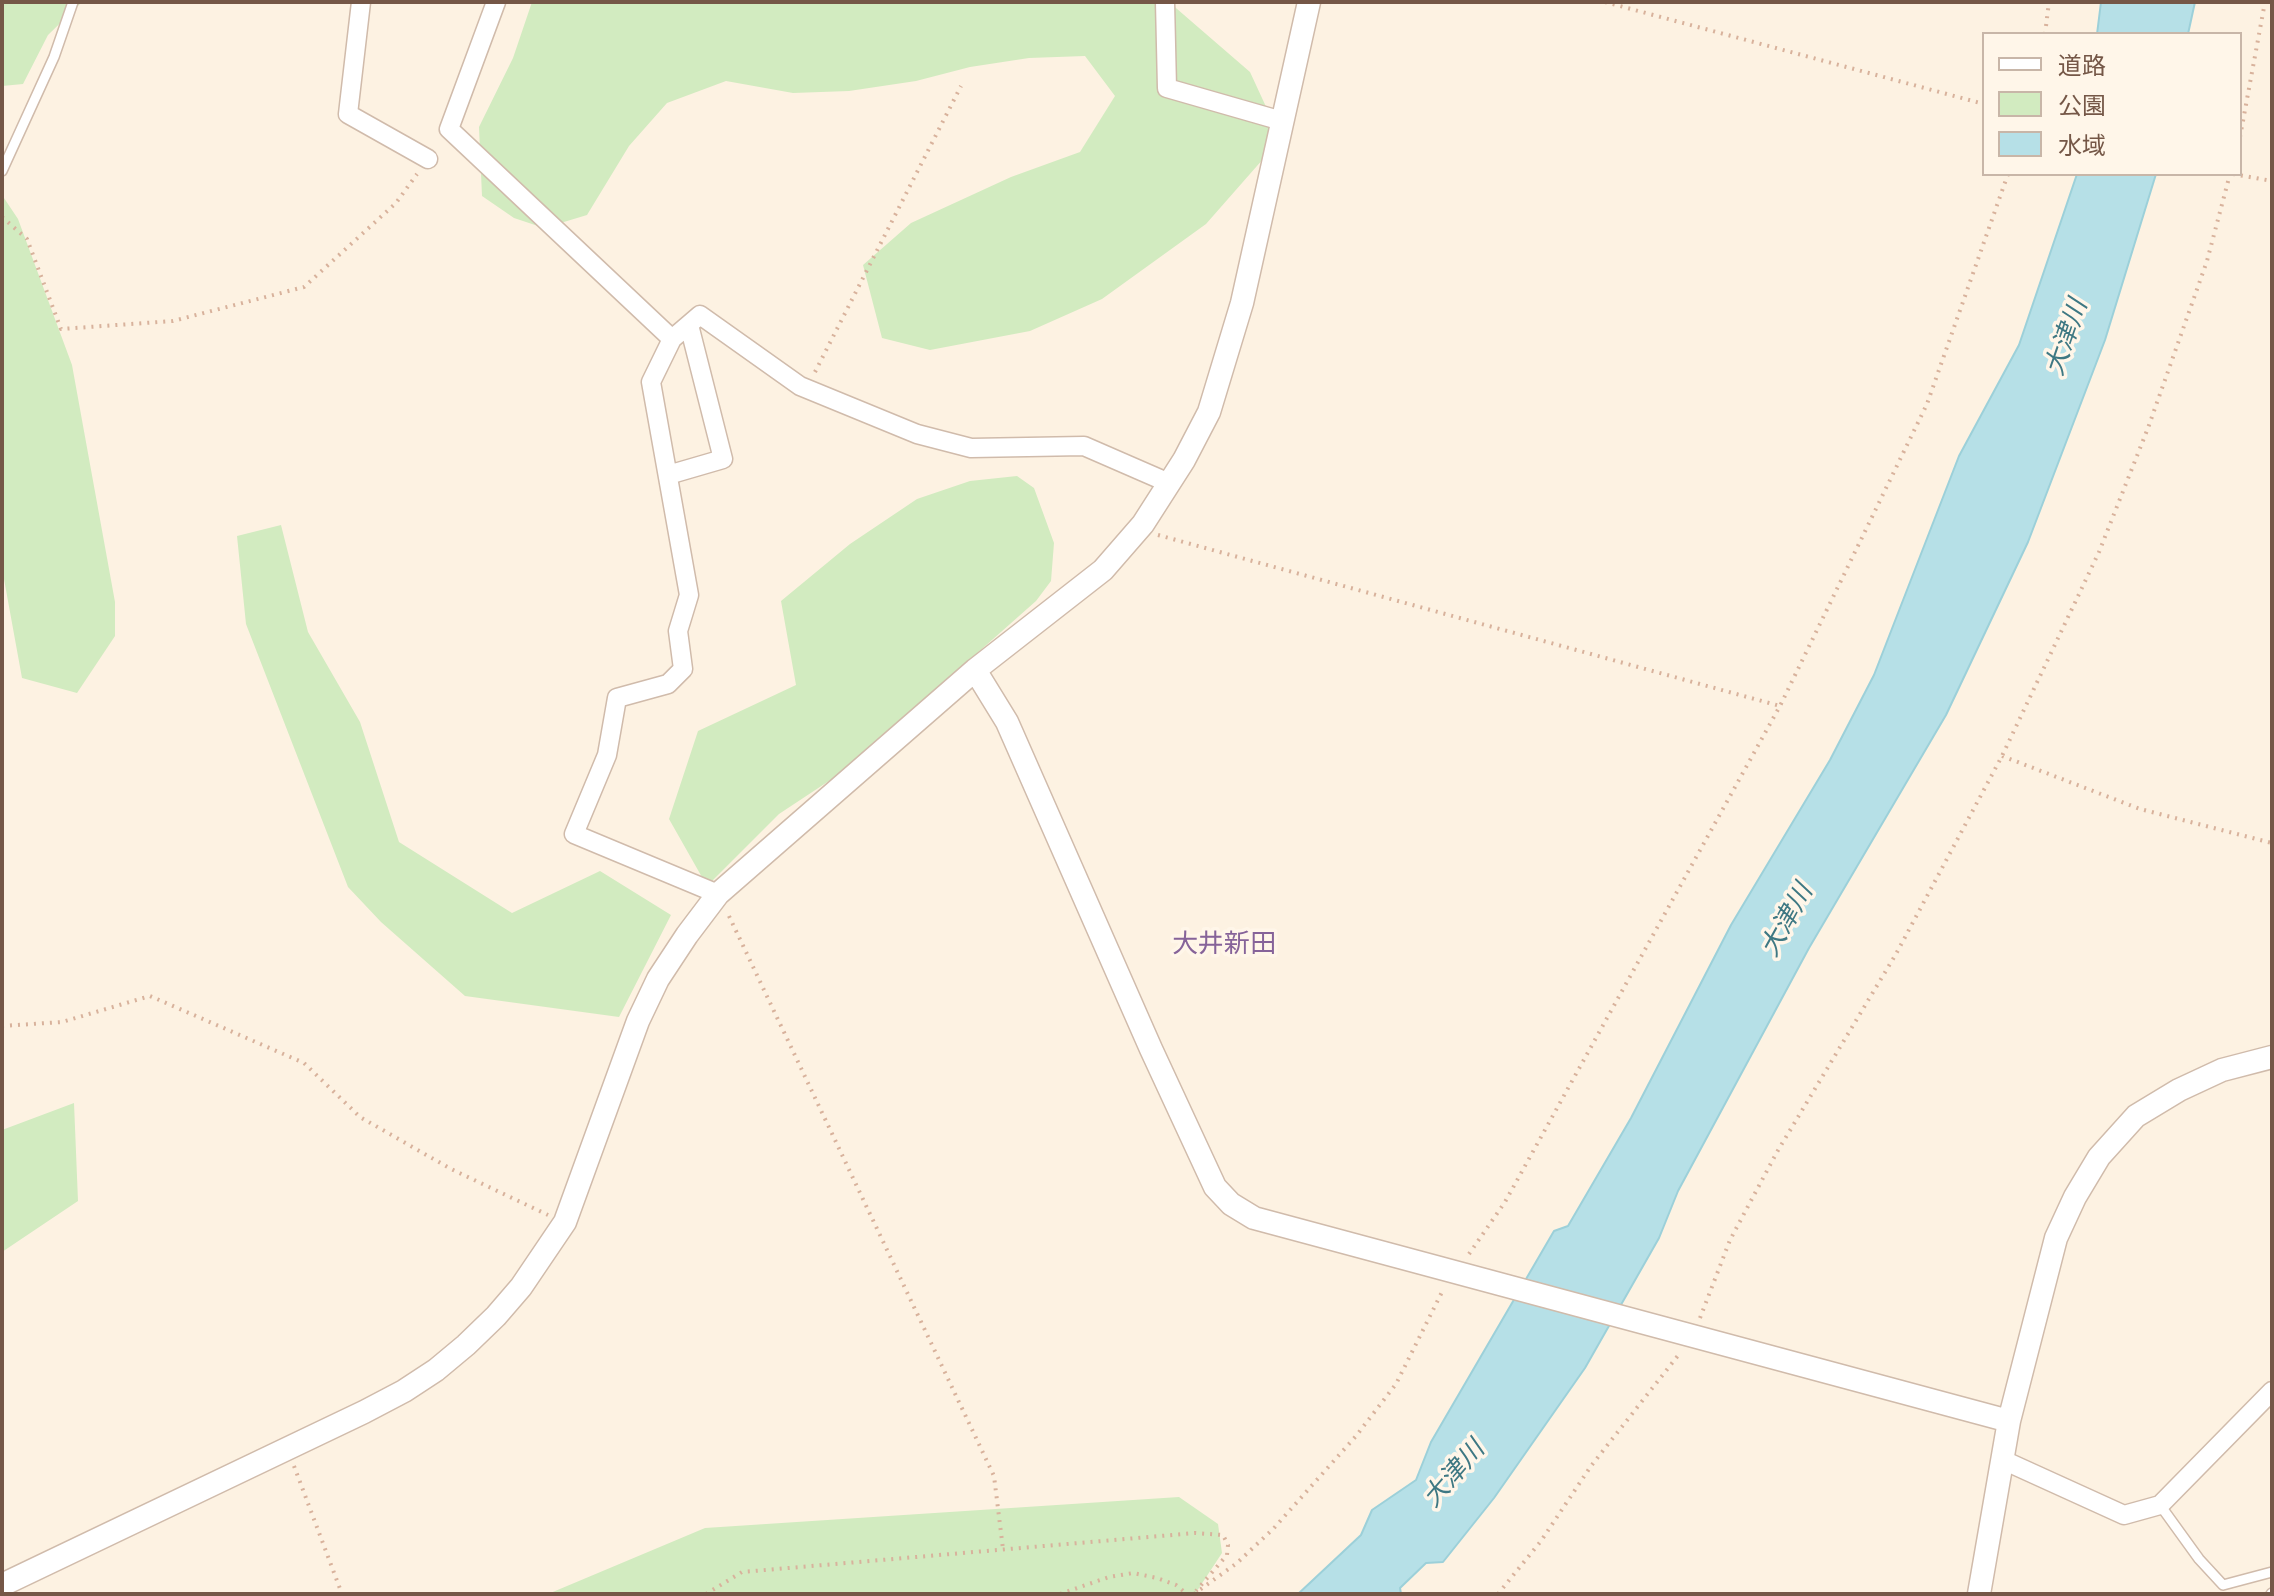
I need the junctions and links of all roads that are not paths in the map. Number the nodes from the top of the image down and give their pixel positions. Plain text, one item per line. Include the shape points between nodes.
1 (73, 2) edge
2 (361, 2) edge
3 (496, 2) edge
4 (1165, 2) edge
5 (1309, 2) edge
6 (1282, 121) junction
7 (428, 159) road end
8 (2, 171) edge
9 (689, 325) junction
10 (672, 339) junction
11 (668, 475) junction
12 (1169, 483) junction
13 (975, 670) junction
14 (718, 894) junction
15 (2272, 1057) edge
16 (2272, 1391) edge
17 (2009, 1421) junction
18 (2003, 1460) junction
19 (2160, 1505) junction
20 (2272, 1572) edge
21 (2, 1585) edge
22 (1979, 1594) edge

1 - 8 lane
2 - 7 street via 348,114
3 - 10 street via 449,129
4 - 6 street via 1167,88
5 - 6 street
6 - 12 street via 1226,359 1209,412
9 - 10 street
9 - 11 street via 723,459
9 - 12 street via 700,315 800,386 917,434 971,448 1084,446
10 - 11 street via 651,382
11 - 14 street via 689,595 678,631 683,669 668,684 617,698 607,755 574,834
12 - 13 street via 1143,524 1103,570
13 - 14 street
13 - 17 street via 1007,722 1215,1187 1231,1204 1254,1218
14 - 21 street via 658,979 638,1021 565,1222 521,1287 466,1345 436,1370 364,1412
15 - 17 street via 2222,1070 2179,1090 2136,1116 2099,1157 2056,1238
16 - 19 street
17 - 18 street
18 - 19 street via 2124,1515
18 - 22 street
19 - 20 lane via 2223,1585

